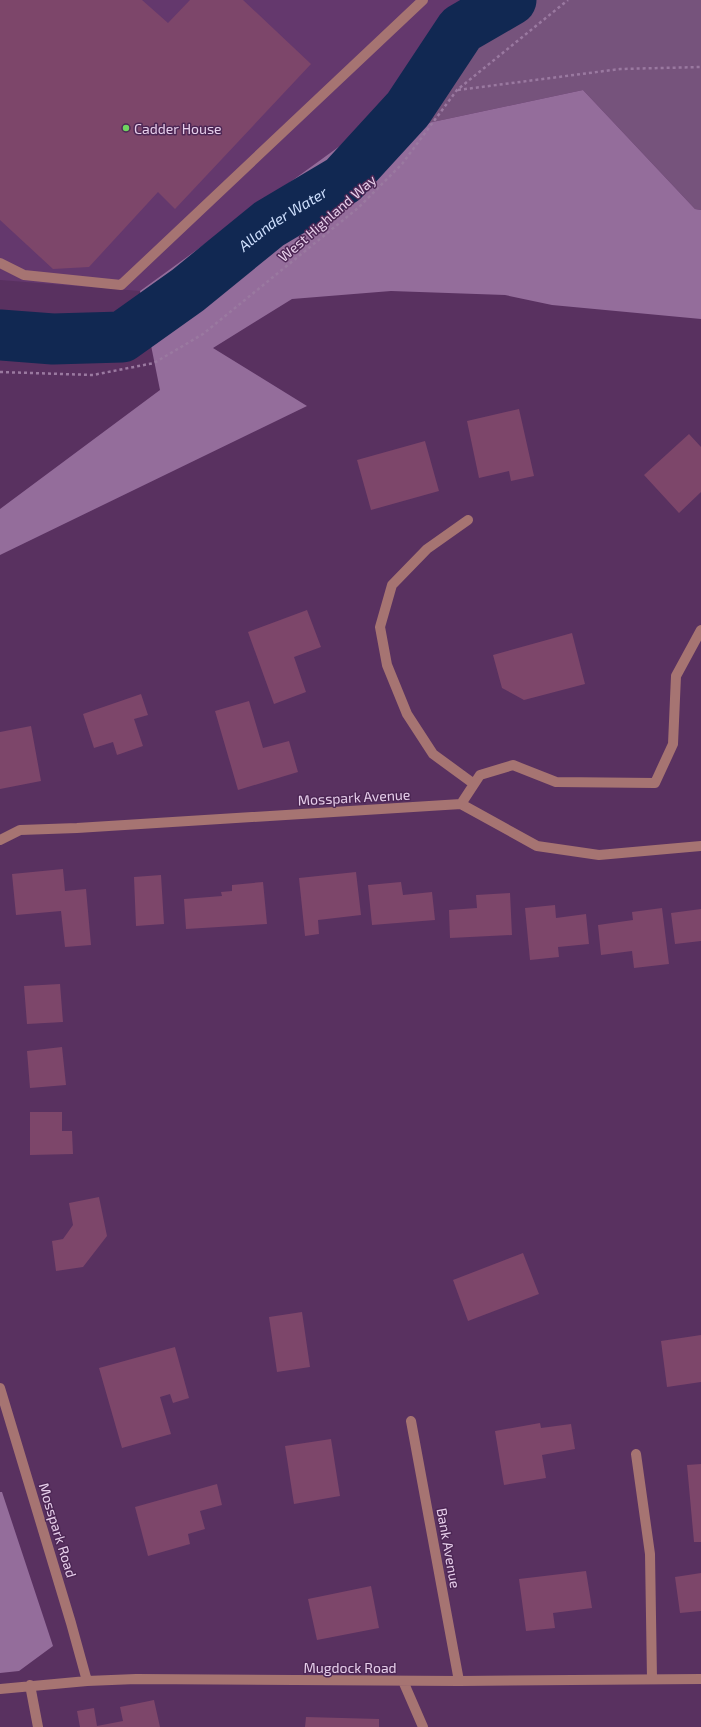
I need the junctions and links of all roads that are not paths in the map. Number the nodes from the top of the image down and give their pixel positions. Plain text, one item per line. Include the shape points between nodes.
1 (423, 0) edge
2 (0, 263) edge
3 (468, 520) dead end
4 (701, 630) edge
5 (474, 784) junction
6 (461, 804) junction
7 (0, 840) edge
8 (701, 846) edge
9 (0, 1388) edge
10 (411, 1421) dead end
11 (636, 1454) dead end
12 (652, 1679) junction
13 (701, 1679) edge
14 (87, 1681) junction
15 (403, 1681) junction
16 (459, 1681) junction
17 (30, 1685) junction
18 (0, 1689) edge
19 (38, 1727) edge
20 (423, 1727) edge

1 - 2 street via 121,285 24,275
3 - 5 street via 427,549 392,585 380,627 387,665 407,714 433,754
4 - 5 street via 676,676 673,744 655,783 556,782 513,765 480,775
5 - 6 street
6 - 7 street, Mosspark Avenue via 20,830
6 - 8 street via 537,846 599,855
9 - 14 street, Mosspark Road
10 - 16 street, Bank Avenue
11 - 12 street via 650,1554
12 - 13 street, Mugdock Road
12 - 16 street, Mugdock Road
14 - 15 street, Mugdock Road
14 - 17 street, Mugdock Road
15 - 16 street, Mugdock Road
15 - 20 street
17 - 18 street, Mugdock Road
17 - 19 street

